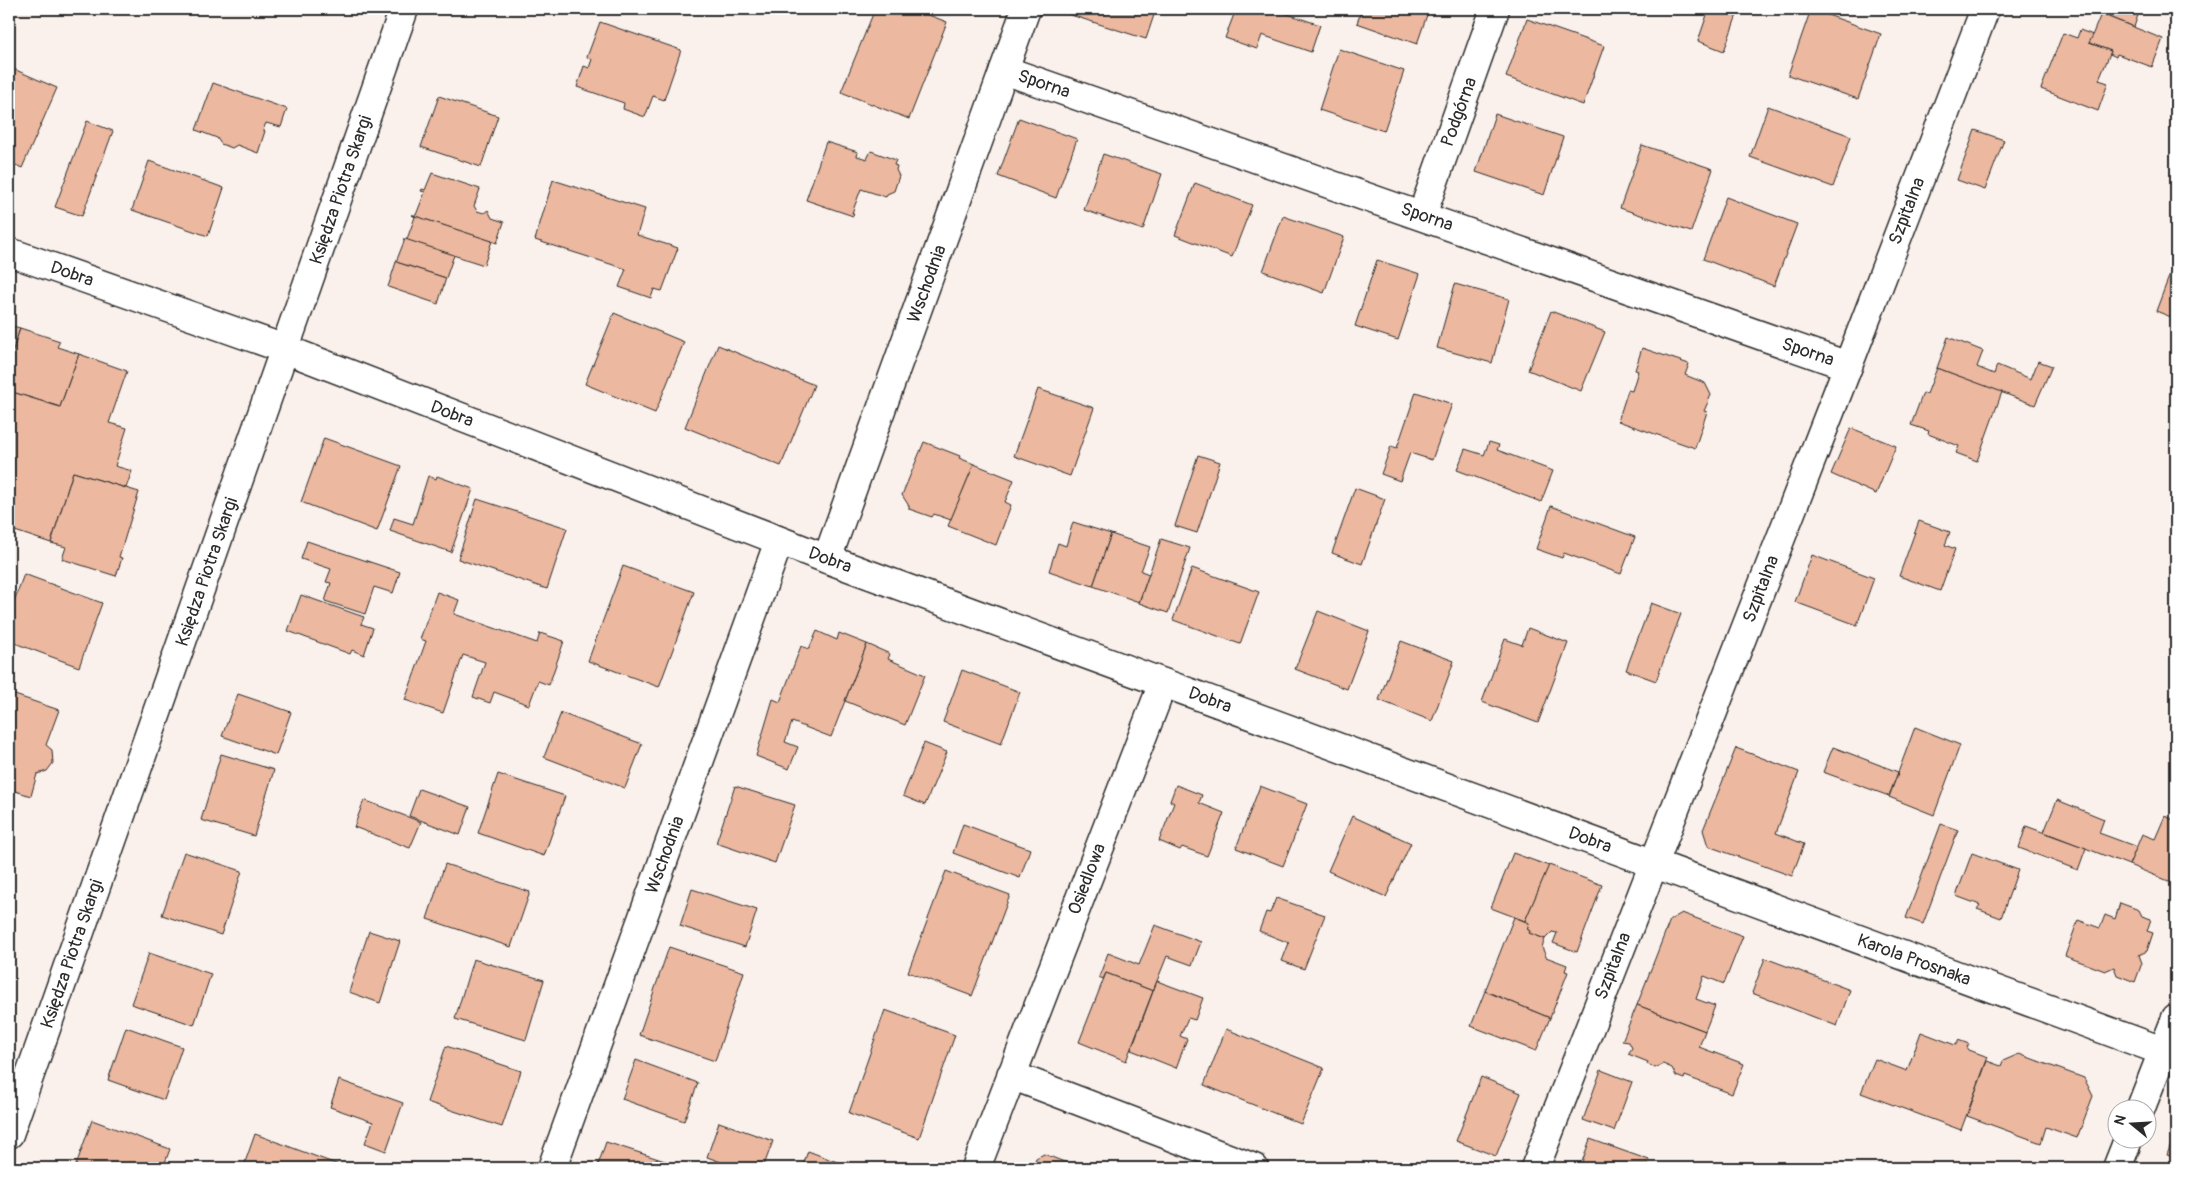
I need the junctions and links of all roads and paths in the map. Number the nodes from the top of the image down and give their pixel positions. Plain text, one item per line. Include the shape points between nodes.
1 (404, 9) edge
2 (1026, 9) edge
3 (1495, 9) edge
4 (1985, 9) edge
5 (1004, 70) junction
6 (1422, 215) junction
7 (9, 252) edge
8 (285, 350) junction
9 (1848, 366) junction
10 (779, 541) junction
11 (827, 559) junction
12 (1163, 683) junction
13 (1653, 863) junction
14 (2176, 1018) edge
15 (2169, 1054) edge
16 (1011, 1075) junction
17 (2145, 1100) edge
18 (9, 1134) edge
19 (2124, 1150) edge
20 (552, 1168) edge
21 (976, 1168) edge
22 (1254, 1168) edge
23 (1535, 1168) edge
24 (2116, 1168) edge

1 - 8 street, Księdza Piotra Skargi
2 - 5 street, Wschodnia
3 - 6 street, Podgórna
4 - 9 street, Szpitalna
5 - 6 street, Sporna
5 - 11 street, Wschodnia
6 - 9 street, Sporna
7 - 8 street, Dobra
8 - 10 street, Dobra
8 - 18 street, Księdza Piotra Skargi
9 - 13 street, Szpitalna
10 - 11 street, Dobra
10 - 20 street, Wschodnia
11 - 12 street, Dobra
12 - 13 street, Dobra
12 - 16 street, Osiedlowa
13 - 15 street, Karola Prosnaka
13 - 23 street, Szpitalna
14 - 15 street
15 - 17 street
16 - 21 street, Osiedlowa
16 - 22 street
19 - 24 street

